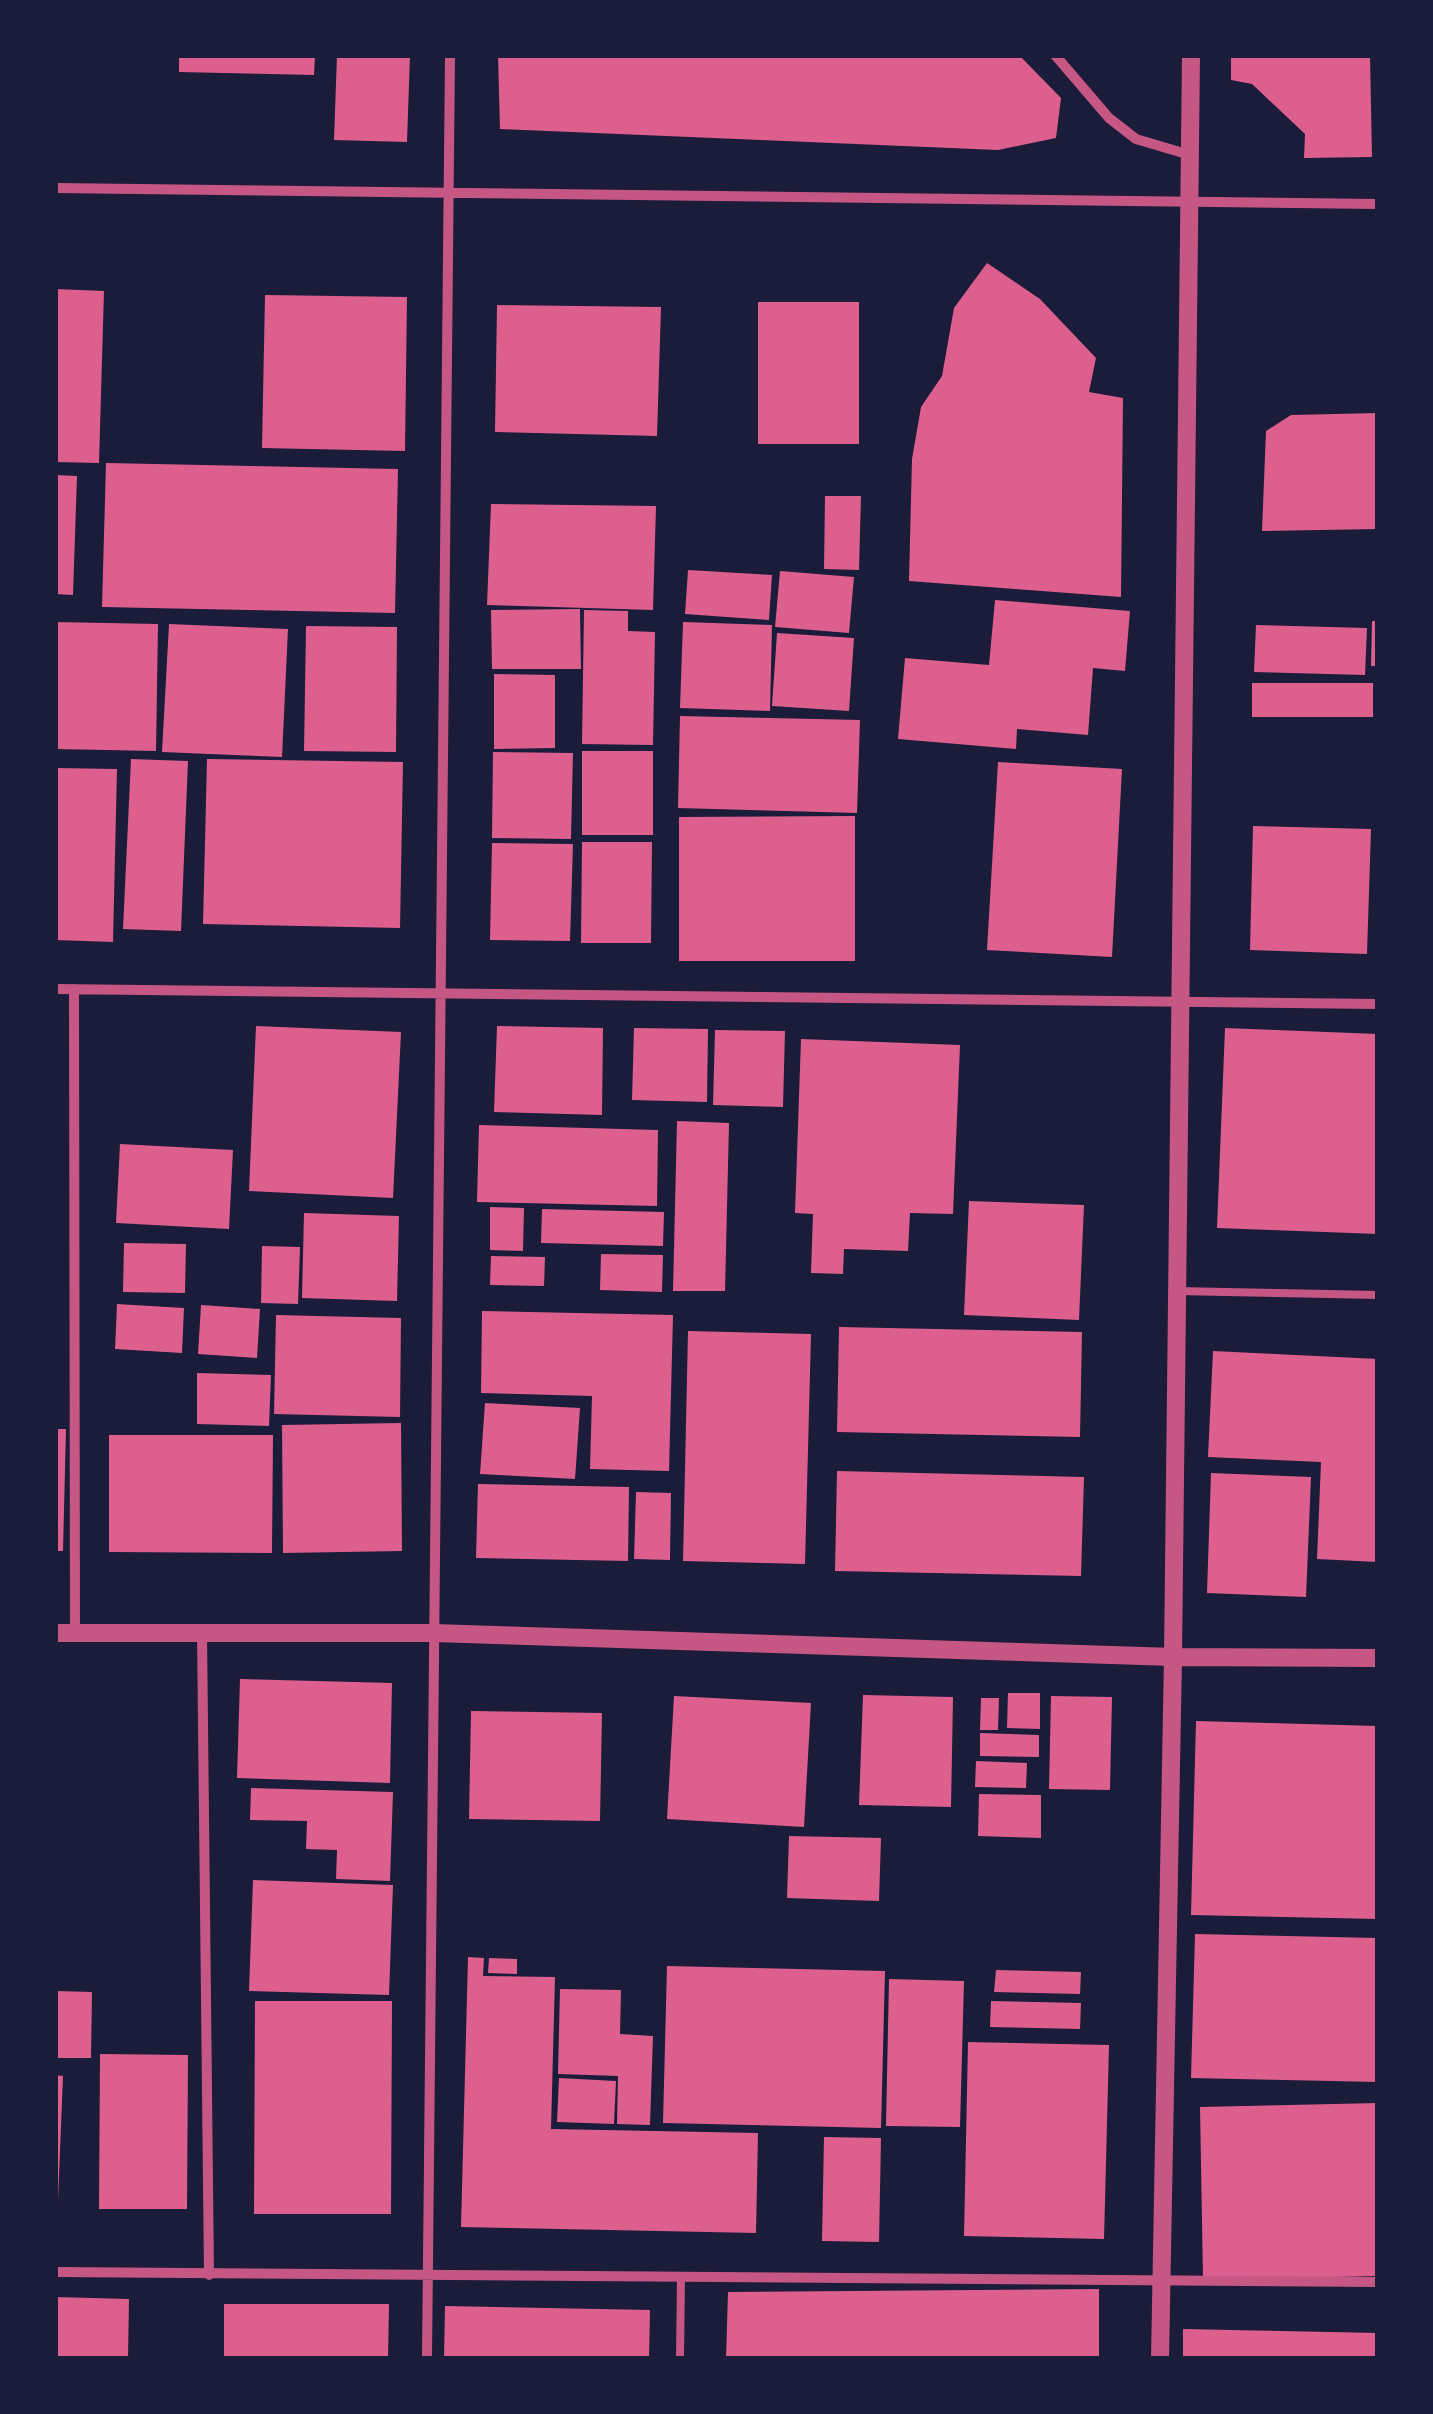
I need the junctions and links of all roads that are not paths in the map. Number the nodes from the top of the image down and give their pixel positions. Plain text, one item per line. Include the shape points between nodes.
1 (450, 55) edge
2 (1055, 55) edge
3 (1191, 55) edge
4 (1191, 155) junction
5 (55, 188) edge
6 (449, 193) junction
7 (1192, 202) junction
8 (1378, 204) edge
9 (55, 988) edge
10 (74, 989) junction
11 (440, 993) junction
12 (1178, 1002) junction
13 (1378, 1004) edge
14 (1176, 1291) junction
15 (1378, 1296) edge
16 (55, 1632) edge
17 (75, 1632) junction
18 (202, 1632) junction
19 (434, 1632) junction
20 (1173, 1657) junction
21 (1378, 1658) edge
22 (55, 2272) edge
23 (209, 2275) junction
24 (681, 2276) junction
25 (427, 2278) junction
26 (1161, 2279) junction
27 (1378, 2282) edge
28 (427, 2359) edge
29 (680, 2359) edge
30 (1160, 2359) edge

1 - 6 street
2 - 4 street via 1136,140
3 - 4 street
4 - 7 street
5 - 6 street
6 - 7 street
6 - 11 street
7 - 8 street
7 - 12 street
9 - 10 street
10 - 11 street
10 - 17 street
11 - 12 street
11 - 19 street
12 - 13 street
12 - 14 street
14 - 15 lane
14 - 20 street
16 - 17 street
17 - 18 street
18 - 19 street
18 - 23 street
19 - 20 street
19 - 25 street
20 - 21 street
20 - 26 street
22 - 23 street
23 - 25 street
24 - 25 street
24 - 26 street
24 - 29 lane
25 - 28 street
26 - 27 street
26 - 30 street

